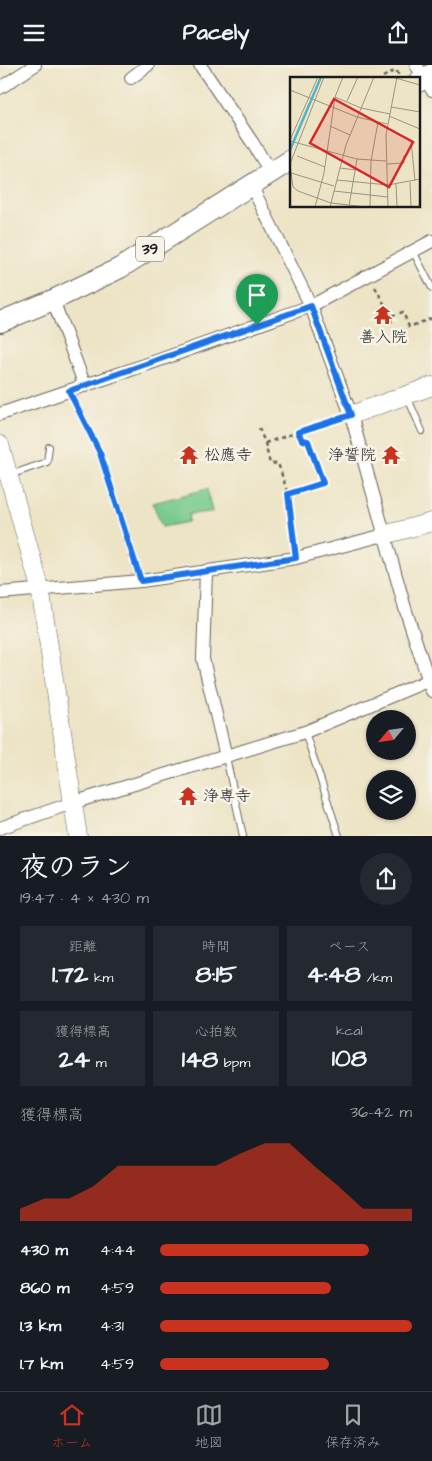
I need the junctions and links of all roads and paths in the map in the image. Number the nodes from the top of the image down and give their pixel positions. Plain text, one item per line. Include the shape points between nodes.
1 (35, 65) edge
2 (148, 65) edge
3 (200, 65) edge
4 (383, 77) dead end
5 (400, 77) edge
6 (131, 78) dead end
7 (0, 88) edge
8 (290, 161) edge
9 (271, 173) junction
10 (252, 185) junction
11 (432, 241) edge
12 (413, 251) junction
13 (368, 275) junction
14 (432, 288) edge
15 (53, 300) junction
16 (311, 306) junction
17 (391, 316) junction
18 (432, 318) edge
19 (0, 321) edge
20 (391, 323) dead end
21 (85, 386) junction
22 (432, 386) edge
23 (69, 391) junction
24 (406, 395) junction
25 (0, 414) edge
26 (351, 415) junction
27 (258, 428) dead end
28 (422, 431) dead end
29 (298, 432) junction
30 (265, 443) junction
31 (0, 445) edge
32 (49, 447) dead end
33 (9, 475) junction
34 (288, 494) junction
35 (432, 522) edge
36 (384, 535) junction
37 (296, 558) junction
38 (206, 571) junction
39 (141, 581) junction
40 (40, 588) junction
41 (0, 593) edge
42 (431, 683) edge
43 (305, 731) junction
44 (226, 757) junction
45 (72, 803) junction
46 (0, 828) edge
47 (78, 836) edge
48 (243, 836) edge
49 (339, 836) edge

1 - 7 street
2 - 6 street
3 - 9 street
4 - 5 path via 396,70
8 - 9 main road, 39
9 - 10 main road, 39
10 - 15 main road, 39 via 120,268
10 - 16 street
11 - 12 street
12 - 13 street
12 - 14 lane
13 - 16 street
13 - 17 path
15 - 19 main road, 39
15 - 21 street
16 - 21 street
16 - 26 street
17 - 18 path via 404,312 409,327
17 - 20 path
21 - 23 street
22 - 24 street
23 - 25 street
23 - 39 lane via 100,453
24 - 26 street
24 - 28 lane
26 - 29 path
26 - 36 street
27 - 30 path
29 - 30 path
29 - 34 path via 302,440 308,441 323,483
30 - 34 path via 270,464 278,463
31 - 33 street
32 - 33 lane via 47,463
33 - 40 street
34 - 37 path
35 - 36 street
36 - 37 street
36 - 42 street
37 - 38 street
38 - 39 street
38 - 44 street via 203,659
39 - 40 street
40 - 41 street
40 - 45 street
42 - 43 street
43 - 44 street
43 - 49 lane
44 - 45 street
44 - 48 lane
45 - 46 street
45 - 47 street

